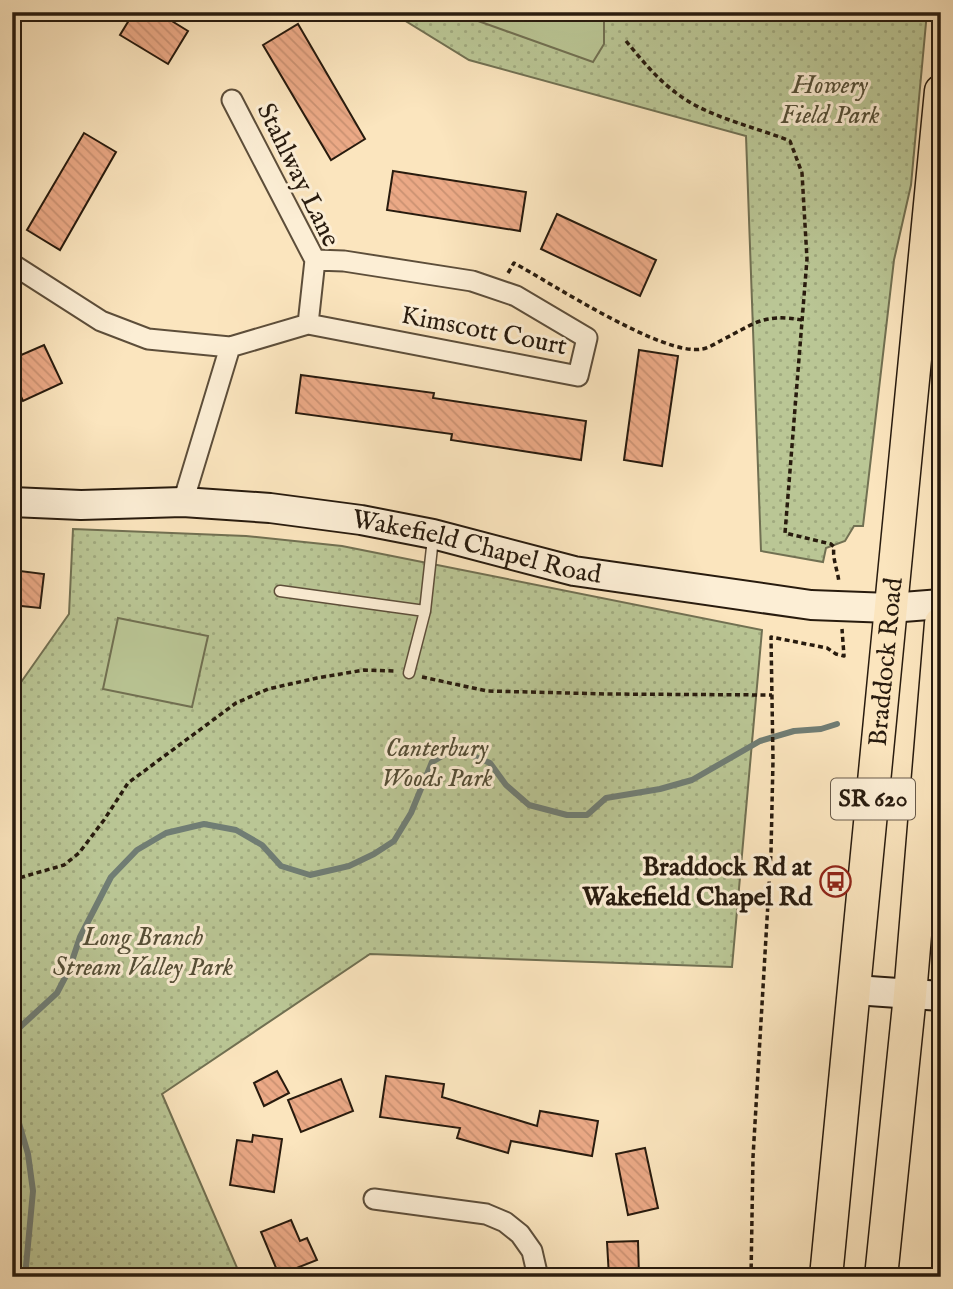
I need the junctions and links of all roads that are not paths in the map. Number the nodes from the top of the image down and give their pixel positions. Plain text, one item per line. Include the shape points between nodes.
1 (941, 91) edge
2 (232, 100) dead end
3 (315, 260) junction
4 (12, 264) edge
5 (307, 324) junction
6 (230, 347) junction
7 (12, 502) edge
8 (183, 502) junction
9 (433, 534) junction
10 (280, 592) dead end
11 (941, 604) edge
12 (890, 608) junction
13 (425, 611) junction
14 (941, 624) edge
15 (409, 673) road end
16 (855, 990) junction
17 (926, 995) edge
18 (373, 1199) dead end
19 (538, 1277) edge
20 (826, 1277) edge
21 (881, 1277) edge

1 - 12 main road, Braddock Road / SR 620
2 - 3 street, Stahlway Lane
3 - 5 street, Stahlway Lane
3 - 5 street, Kimscott Court via 459,279 499,290 587,338 578,376
4 - 6 street via 101,321 148,339
5 - 6 street
6 - 8 street
7 - 8 main road, Wakefield Chapel Road
8 - 9 main road, Wakefield Chapel Road via 270,508
9 - 12 main road, Wakefield Chapel Road via 573,571 811,604
9 - 13 lane
10 - 13 lane
11 - 12 main road, Wakefield Chapel Road
12 - 16 main road, Braddock Road / SR 620
13 - 15 lane
14 - 17 main road, Braddock Road / SR 620
16 - 17 main road
16 - 20 main road, Braddock Road / SR 620
17 - 21 main road, Braddock Road / SR 620
18 - 19 street via 486,1214 505,1222 532,1251

